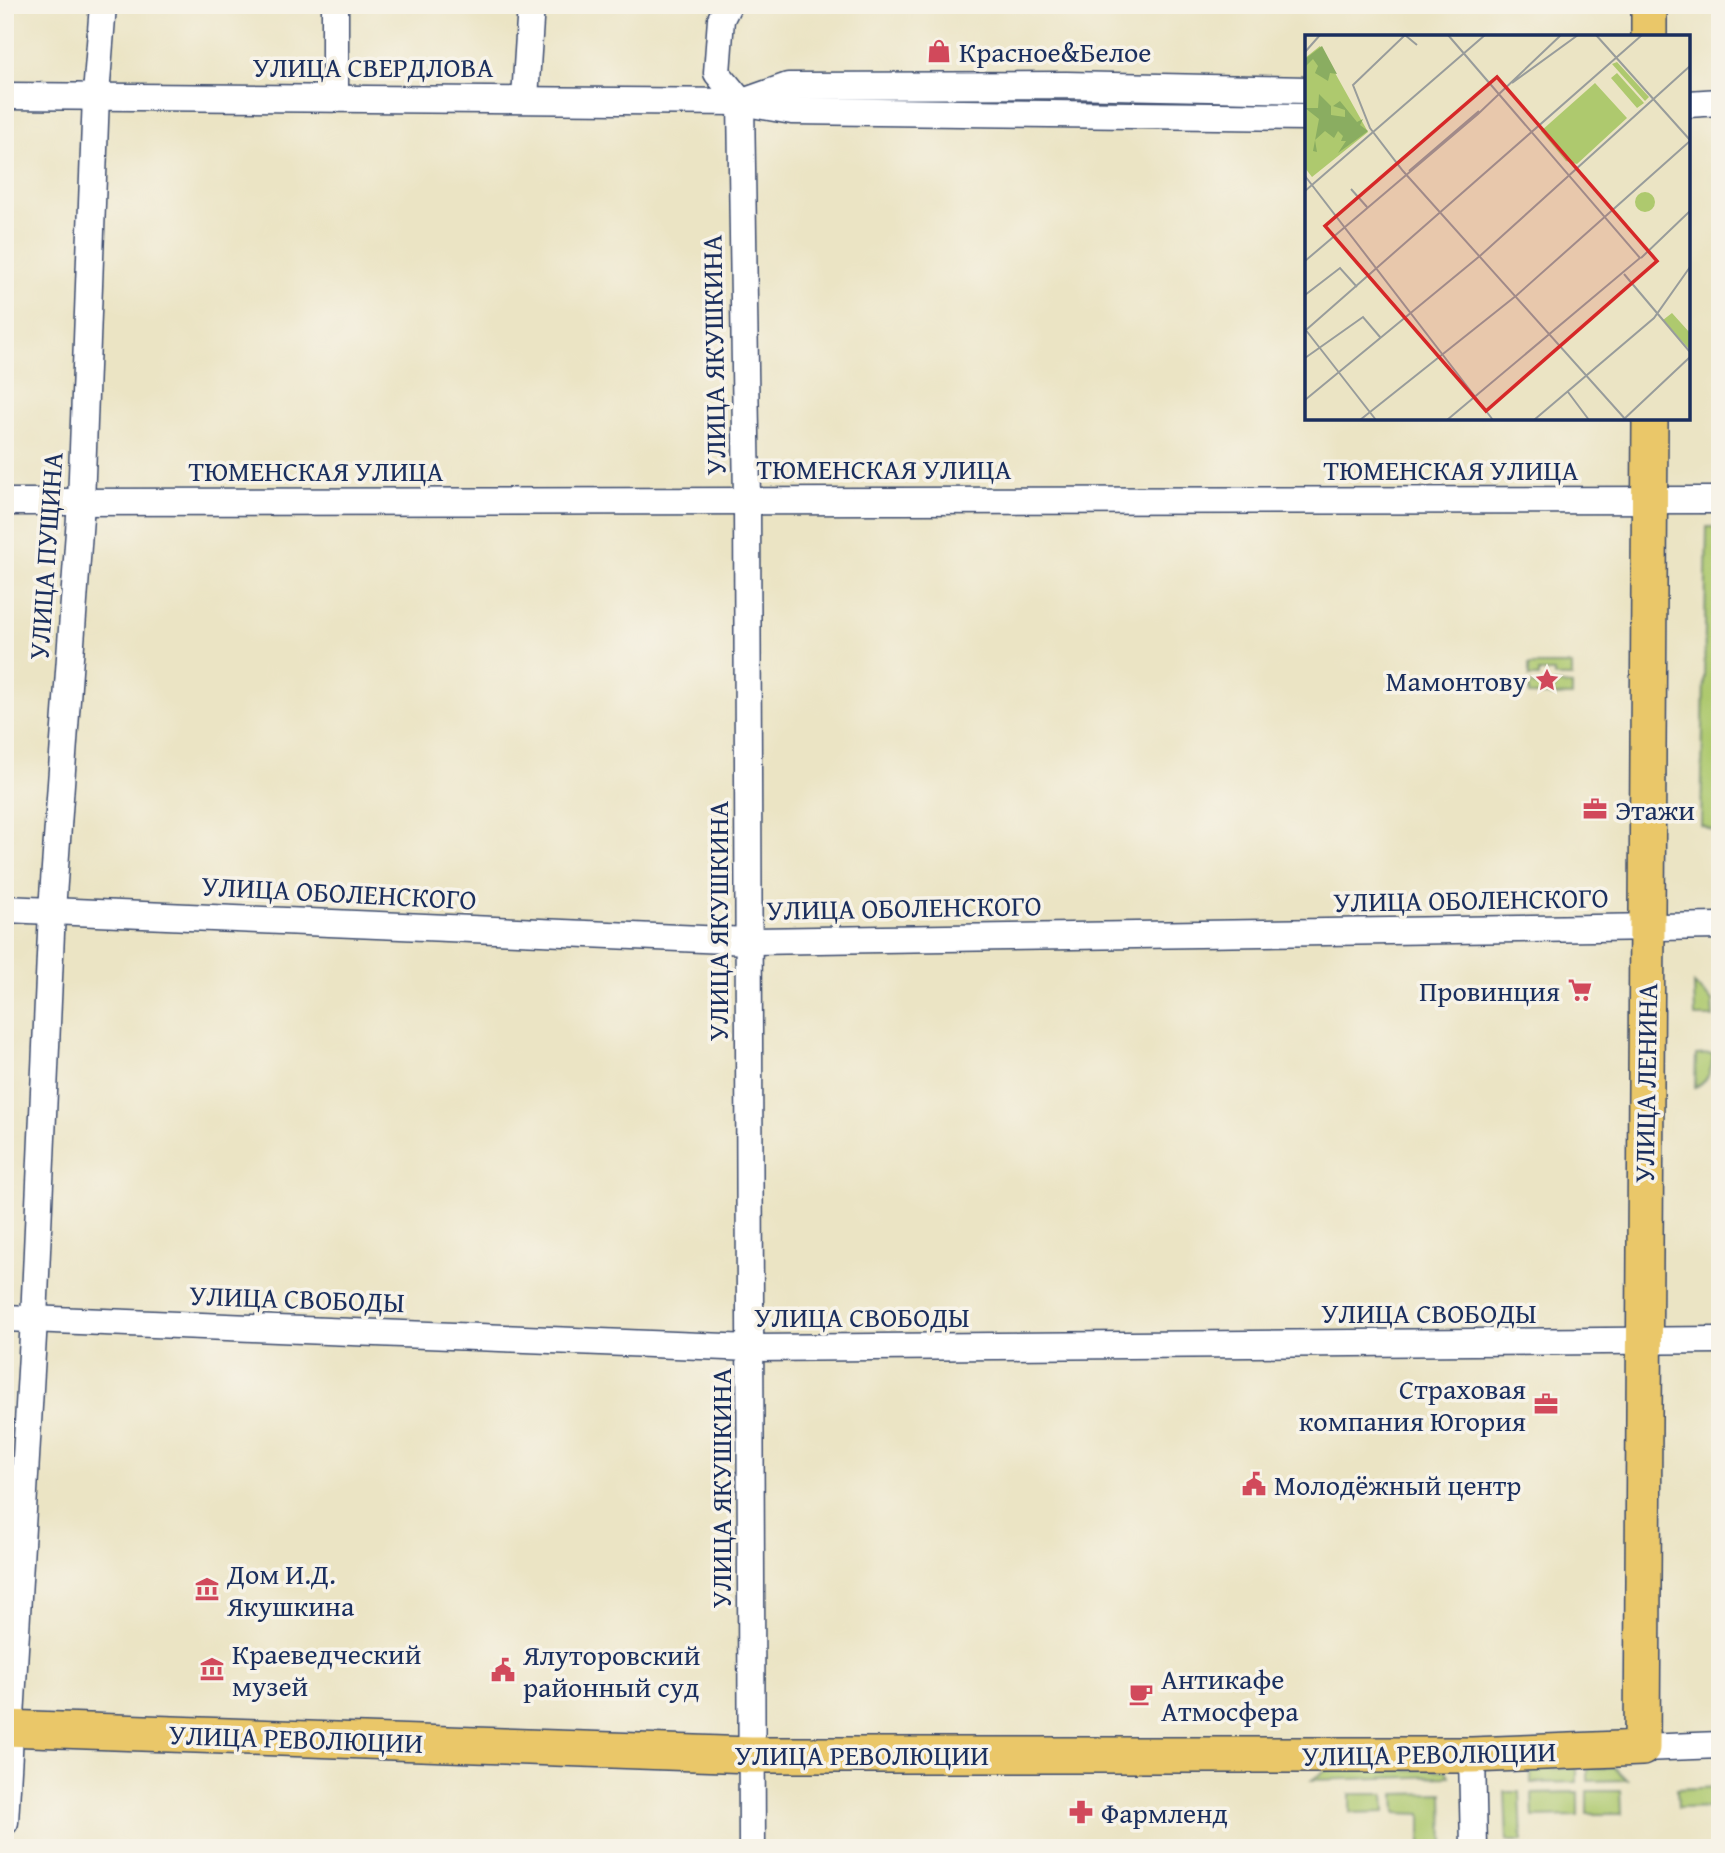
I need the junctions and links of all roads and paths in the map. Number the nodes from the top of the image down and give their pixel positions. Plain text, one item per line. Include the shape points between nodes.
1 (103, 5) edge
2 (335, 5) edge
3 (531, 5) edge
4 (728, 5) edge
5 (1649, 5) edge
6 (1649, 35) edge
7 (1008, 85) junction
8 (1126, 86) junction
9 (1300, 90) edge
10 (96, 95) junction
11 (5, 96) edge
12 (335, 97) junction
13 (525, 98) junction
14 (741, 102) junction
15 (1720, 102) edge
16 (1690, 104) edge
17 (1008, 114) junction
18 (1125, 116) junction
19 (1301, 117) edge
20 (1650, 420) edge
21 (747, 500) junction
22 (1720, 500) edge
23 (1651, 501) junction
24 (5, 502) edge
25 (81, 503) junction
26 (5, 909) edge
27 (52, 910) junction
28 (1720, 926) edge
29 (1647, 927) junction
30 (748, 941) junction
31 (5, 1318) edge
32 (34, 1319) junction
33 (1720, 1340) edge
34 (1643, 1341) junction
35 (751, 1348) junction
36 (8, 1728) edge
37 (1720, 1745) edge
38 (1642, 1748) junction
39 (751, 1755) junction
40 (1472, 1755) junction
41 (5, 1822) edge
42 (752, 1848) edge
43 (1474, 1848) edge

1 - 10 street, УЛИЦА ПУЩИНА
2 - 12 street
3 - 13 street
4 - 14 street via 720,19 717,73
5 - 6 main road
7 - 8 street, УЛИЦА СВЕРДЛОВА
7 - 14 street, УЛИЦА СВЕРДЛОВА via 788,86
7 - 17 street
8 - 9 street, УЛИЦА СВЕРДЛОВА
8 - 18 street
9 - 19 street, УЛИЦА СВЕРДЛОВА
10 - 11 street, УЛИЦА СВЕРДЛОВА
10 - 12 street, УЛИЦА СВЕРДЛОВА
10 - 25 street, УЛИЦА ПУЩИНА
12 - 13 street, УЛИЦА СВЕРДЛОВА
13 - 14 street, УЛИЦА СВЕРДЛОВА
14 - 17 street, УЛИЦА СВЕРДЛОВА via 792,111
14 - 21 street, УЛИЦА ЯКУШКИНА
15 - 16 street
17 - 18 street, УЛИЦА СВЕРДЛОВА
18 - 19 street, УЛИЦА СВЕРДЛОВА
20 - 23 main road, УЛИЦА ЛЕНИНА
21 - 23 street, ТЮМЕНСКАЯ УЛИЦА
21 - 25 street, ТЮМЕНСКАЯ УЛИЦА
21 - 30 street, УЛИЦА ЯКУШКИНА
22 - 23 street, ТЮМЕНСКАЯ УЛИЦА
23 - 29 main road, УЛИЦА ЛЕНИНА
24 - 25 street, ТЮМЕНСКАЯ УЛИЦА
25 - 27 street, УЛИЦА ПУЩИНА
26 - 27 street, УЛИЦА ОБОЛЕНСКОГО
27 - 30 street, УЛИЦА ОБОЛЕНСКОГО
27 - 32 street, УЛИЦА ПУЩИНА
28 - 29 street, УЛИЦА ОБОЛЕНСКОГО
29 - 30 street, УЛИЦА ОБОЛЕНСКОГО
29 - 34 main road, УЛИЦА ЛЕНИНА
30 - 35 street, УЛИЦА ЯКУШКИНА
31 - 32 street, УЛИЦА СВОБОДЫ
32 - 35 street, УЛИЦА СВОБОДЫ
32 - 36 street, УЛИЦА ПУЩИНА
33 - 34 street, УЛИЦА СВОБОДЫ
34 - 35 street, УЛИЦА СВОБОДЫ
34 - 38 main road, УЛИЦА ЛЕНИНА
35 - 39 street, УЛИЦА ЯКУШКИНА
36 - 39 main road, УЛИЦА РЕВОЛЮЦИИ
36 - 41 street, УЛИЦА ПУЩИНА
37 - 38 street, УЛИЦА РЕВОЛЮЦИИ
38 - 40 main road, УЛИЦА РЕВОЛЮЦИИ
39 - 40 main road, УЛИЦА РЕВОЛЮЦИИ
39 - 42 street, УЛИЦА ЯКУШКИНА
40 - 43 street

